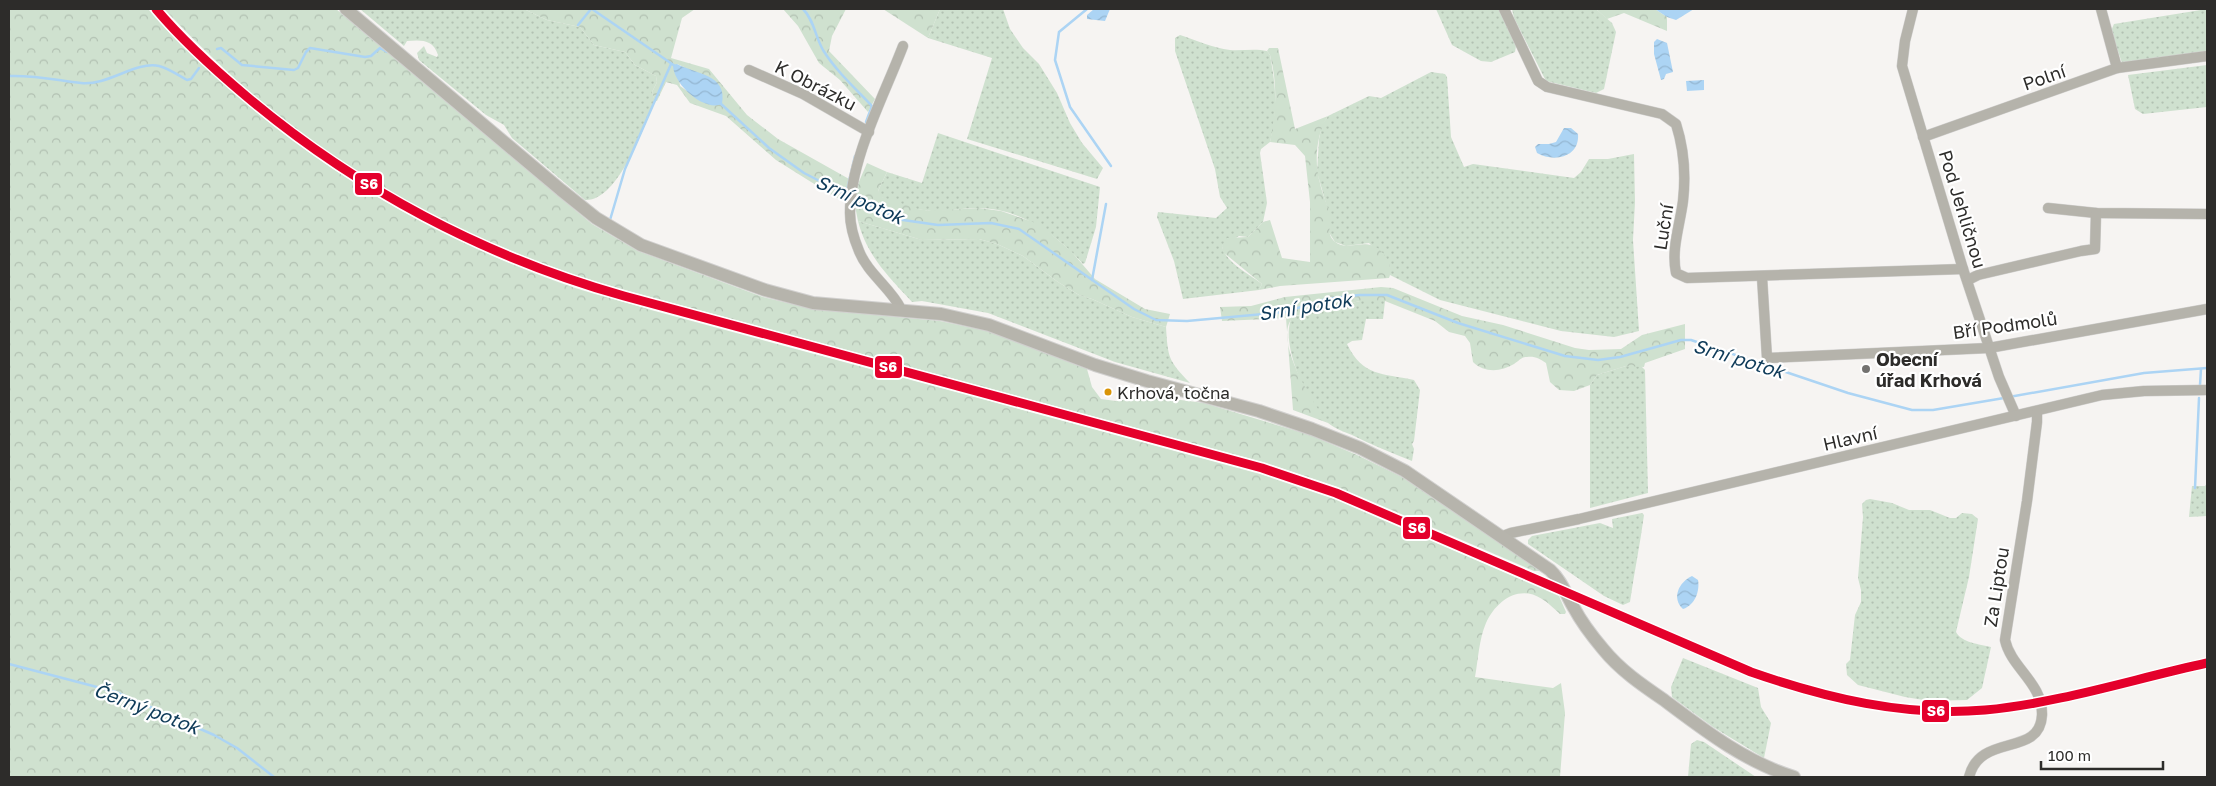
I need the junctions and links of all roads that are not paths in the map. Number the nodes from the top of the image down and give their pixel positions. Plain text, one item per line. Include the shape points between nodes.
1 (346, 9) edge
2 (1504, 9) edge
3 (1913, 9) edge
4 (2101, 9) edge
5 (903, 46) dead end
6 (2207, 56) edge
7 (2117, 68) junction
8 (749, 70) dead end
9 (868, 132) junction
10 (1923, 137) junction
11 (2048, 208) dead end
12 (2096, 214) junction
13 (2207, 214) edge
14 (1963, 269) junction
15 (1762, 277) junction
16 (1968, 280) junction
17 (901, 309) junction
18 (2207, 309) edge
19 (1989, 348) junction
20 (2207, 390) edge
21 (2037, 411) junction
22 (2016, 416) junction
23 (1503, 536) junction
24 (1794, 777) edge
25 (1968, 777) edge

1 - 17 main road via 568,196 596,218 641,245 765,290 813,303
2 - 15 street, Luční via 1538,81 1547,87 1662,114 1676,124 1685,176 1674,260 1676,273 1687,278
3 - 10 street, Pod Jehličnou via 1902,66
4 - 7 street
5 - 9 street, K Obrázku
6 - 7 street, Polní
7 - 10 street, Polní
8 - 9 street, K Obrázku via 802,94
9 - 17 street, K Obrázku via 852,197 853,233 859,252
10 - 14 street, Pod Jehličnou
11 - 12 street
12 - 13 street
12 - 16 street via 2095,249 1978,274
14 - 15 street, Luční
14 - 16 street, Pod Jehličnou
15 - 19 street, Bří Podmolů via 1767,358
16 - 19 street, Pod Jehličnou
17 - 23 main road via 989,325 1095,365 1312,429 1405,471
18 - 19 street, Bří Podmolů
19 - 22 street, Pod Jehličnou
20 - 21 street, Hlavní via 2120,392
21 - 22 street, Hlavní
21 - 25 street, Za Liptou via 2027,502 2005,640 2039,696 2040,725 2030,738 1984,754 1976,760
22 - 23 street, Hlavní
23 - 24 main road via 1555,574 1587,628 1629,675 1738,752 1763,766

